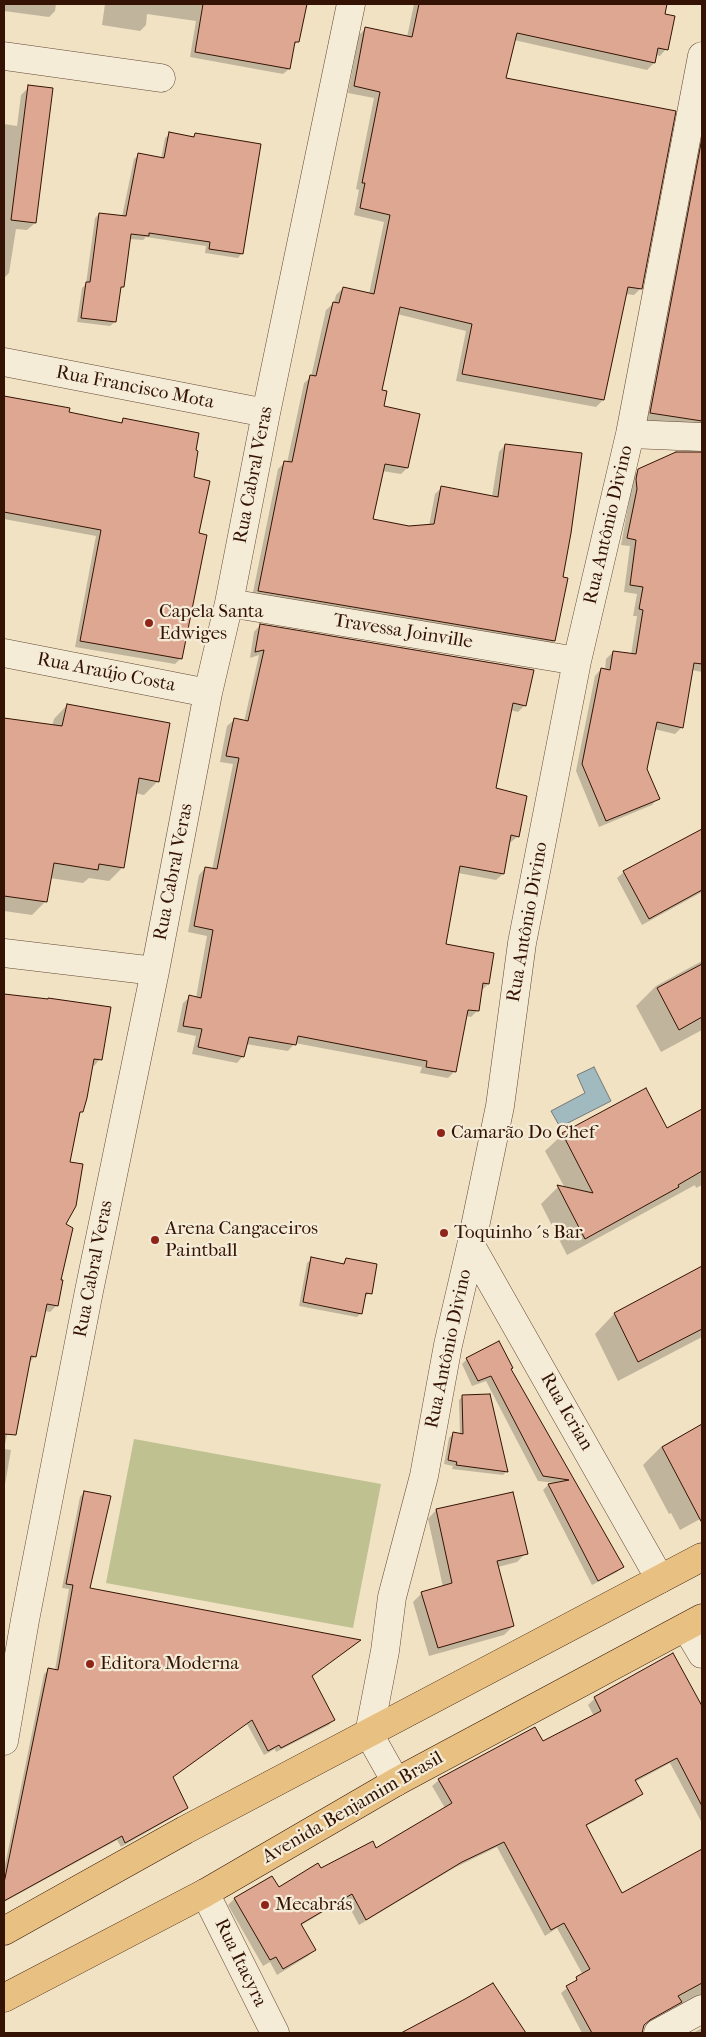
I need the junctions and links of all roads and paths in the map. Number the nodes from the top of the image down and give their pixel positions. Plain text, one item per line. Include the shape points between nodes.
1 (351, 4) edge
2 (4, 56) edge
3 (702, 56) edge
4 (161, 78) dead end
5 (4, 362) edge
6 (266, 413) junction
7 (630, 434) junction
8 (702, 437) edge
9 (230, 603) junction
10 (4, 653) edge
11 (577, 661) junction
12 (208, 693) junction
13 (4, 953) edge
14 (155, 971) junction
15 (471, 1246) junction
16 (702, 1557) edge
17 (660, 1579) junction
18 (694, 1622) edge
19 (702, 1654) edge
20 (369, 1734) junction
21 (4, 1741) edge
22 (396, 1782) junction
23 (205, 1892) junction
24 (4, 1932) edge
25 (4, 1998) edge
26 (702, 2010) edge
27 (275, 2033) edge
28 (658, 2033) edge

1 - 6 street, Rua Cabral Veras
2 - 4 street
3 - 7 street, Rua Antônio Divino
5 - 6 street, Rua Francisco Mota
6 - 9 street, Rua Cabral Veras
7 - 8 street
7 - 11 street, Rua Antônio Divino
9 - 11 street, Travessa Joinville
9 - 12 street, Rua Cabral Veras
10 - 12 street, Rua Araújo Costa
11 - 15 street, Rua Antônio Divino via 522,943 500,1106
12 - 14 street, Rua Cabral Veras
13 - 14 street
14 - 21 street, Rua Cabral Veras via 89,1291
15 - 17 street, Rua Icrian
15 - 20 street, Rua Antônio Divino via 448,1345 424,1476 392,1597
16 - 17 main road
17 - 20 main road
18 - 19 street
18 - 22 main road, Avenida Benjamim Brasil
20 - 22 street
20 - 24 main road via 185,1830
22 - 23 main road, Avenida Benjamim Brasil
23 - 25 main road, Avenida Benjamim Brasil
23 - 27 street, Rua Itacyra
26 - 28 street

